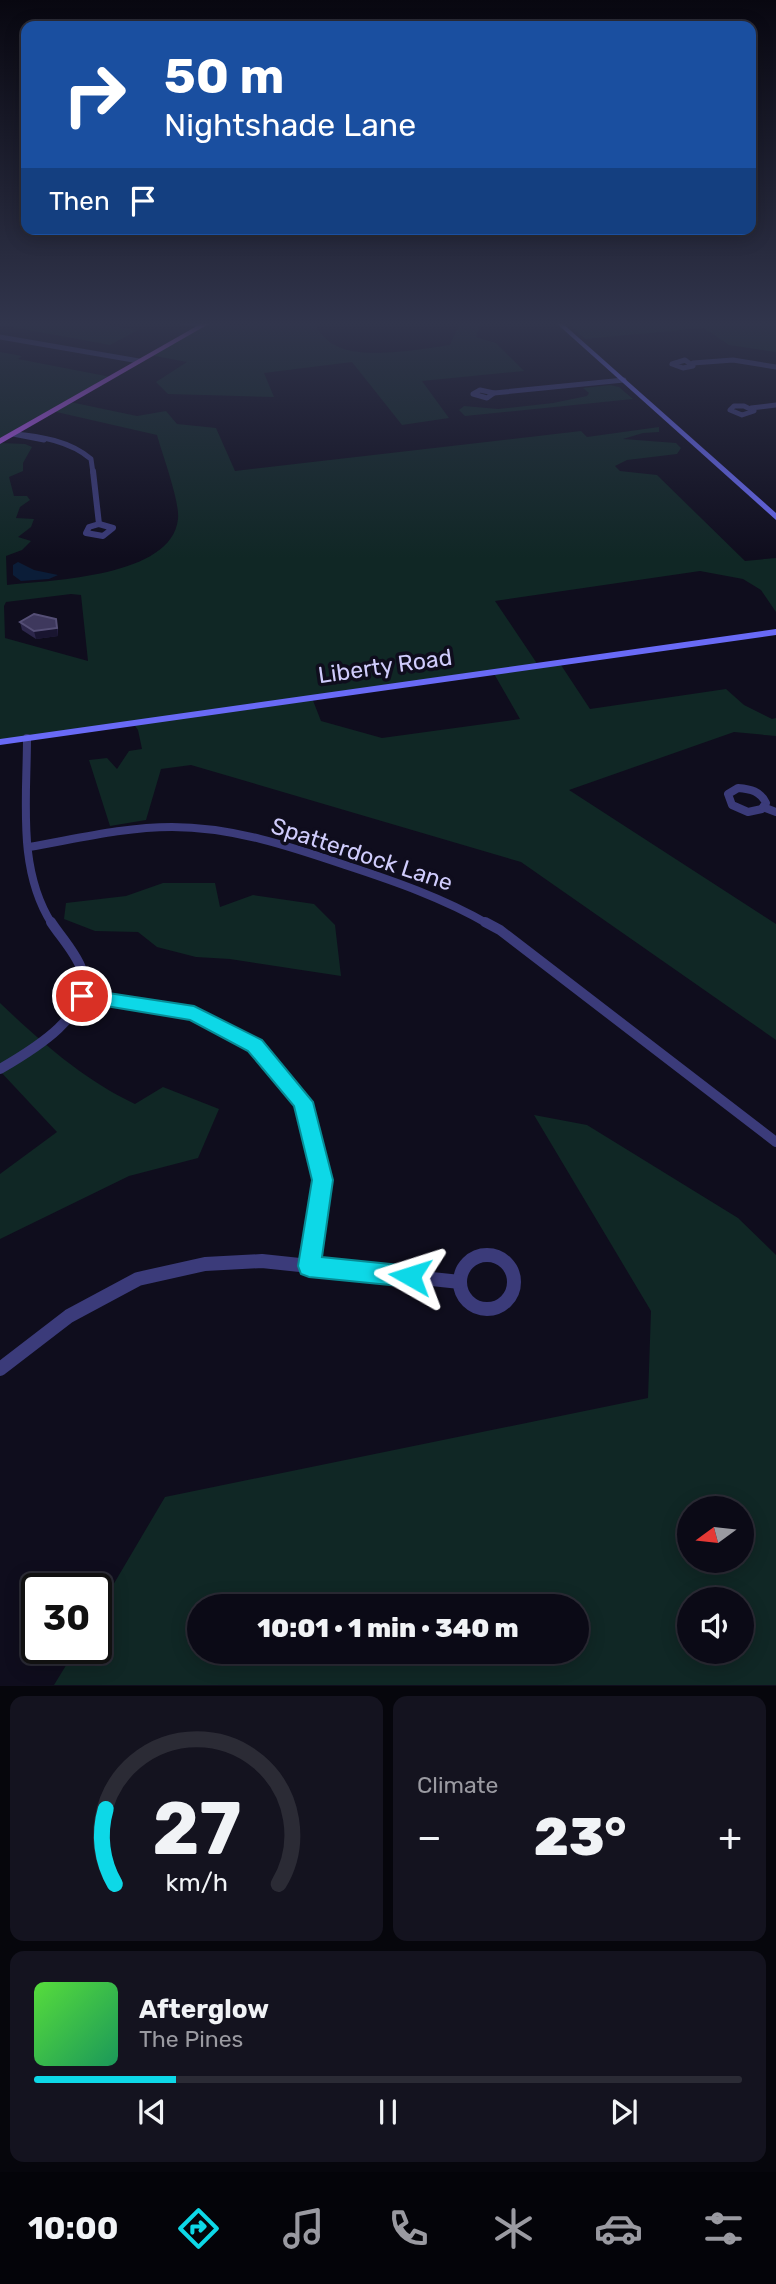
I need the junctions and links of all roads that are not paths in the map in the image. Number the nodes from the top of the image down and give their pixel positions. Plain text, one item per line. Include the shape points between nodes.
1 (71, 401) edge
2 (648, 401) edge
3 (776, 405) edge
4 (751, 408) dead end
5 (13, 434) junction
6 (0, 441) edge
7 (772, 509) edge
8 (776, 517) edge
9 (99, 524) dead end
10 (776, 632) edge
11 (27, 738) junction
12 (0, 742) edge
13 (764, 807) dead end
14 (776, 812) edge
15 (29, 847) junction
16 (82, 996) junction
17 (0, 1069) edge
18 (776, 1142) edge
19 (309, 1266) junction
20 (460, 1282) junction
21 (0, 1369) edge

1 - 5 main road
2 - 7 street
3 - 4 street
5 - 6 main road
5 - 9 street via 82,450 91,459
7 - 8 street
10 - 11 street, Liberty Road
11 - 12 street, Liberty Road
11 - 15 street
13 - 14 street
15 - 16 street via 34,886 82,971
15 - 18 street, Spatterdock Lane via 160,828 220,830 283,845 426,892 500,930
16 - 17 street via 64,1022
16 - 19 street via 194,1013 255,1045 303,1102 323,1180
19 - 20 street
19 - 21 street via 262,1261 205,1264 138,1279 69,1316
20 - 20 street via 471,1259 496,1257 513,1274 515,1288 507,1302 485,1308 469,1301

